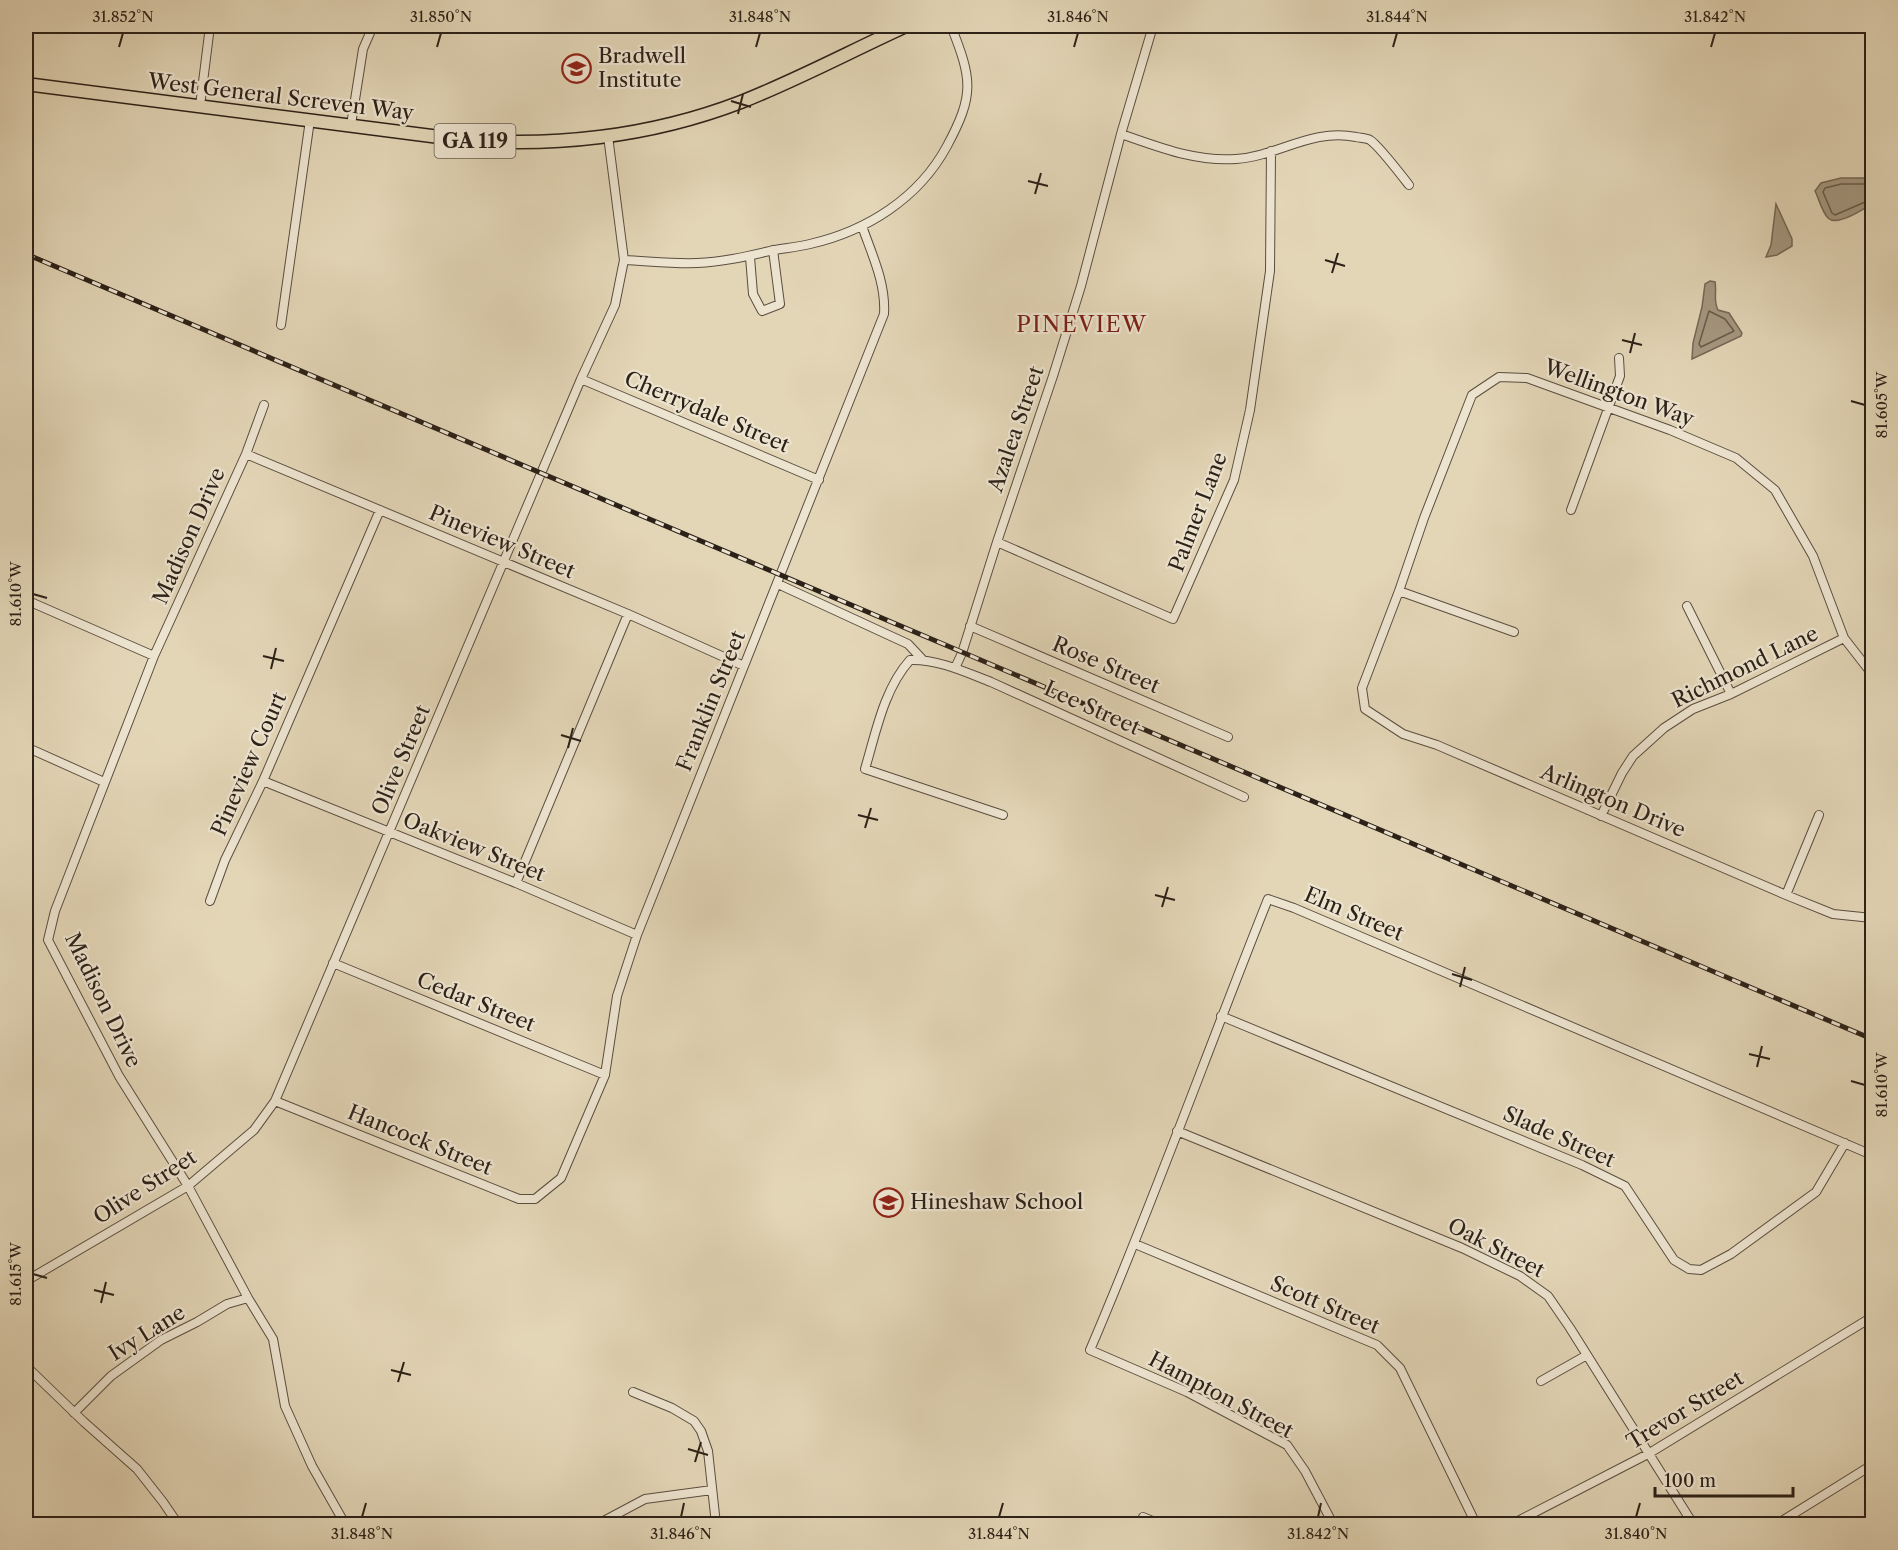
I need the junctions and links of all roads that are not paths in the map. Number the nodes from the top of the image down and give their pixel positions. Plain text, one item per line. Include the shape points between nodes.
1 (210, 26) edge
2 (374, 26) edge
3 (906, 26) edge
4 (951, 26) edge
5 (1153, 26) edge
6 (26, 84) edge
7 (200, 106) junction
8 (310, 120) junction
9 (351, 125) junction
10 (1121, 134) junction
11 (608, 136) junction
12 (1271, 151) junction
13 (1409, 185) dead end
14 (862, 226) junction
15 (773, 250) junction
16 (750, 257) junction
17 (624, 260) junction
18 (281, 325) dead end
19 (1618, 358) dead end
20 (581, 379) junction
21 (264, 405) dead end
22 (1609, 408) junction
23 (246, 454) junction
24 (819, 480) junction
25 (380, 510) junction
26 (1571, 510) dead end
27 (997, 542) junction
28 (504, 563) junction
29 (778, 584) junction
30 (1399, 591) junction
31 (26, 600) edge
32 (1687, 606) dead end
33 (628, 614) junction
34 (970, 626) junction
35 (1514, 632) dead end
36 (1844, 638) junction
37 (154, 656) junction
38 (923, 660) junction
39 (744, 666) junction
40 (955, 668) junction
41 (1872, 674) edge
42 (1362, 688) joint
43 (1731, 694) junction
44 (1228, 737) dead end
45 (26, 747) edge
46 (263, 781) junction
47 (104, 782) junction
48 (1244, 797) dead end
49 (1003, 815) dead end
50 (1819, 815) dead end
51 (1600, 816) junction
52 (390, 833) junction
53 (516, 883) junction
54 (1786, 895) junction
55 (210, 901) dead end
56 (1872, 918) edge
57 (637, 935) junction
58 (333, 963) junction
59 (1221, 1016) junction
60 (605, 1075) junction
61 (275, 1101) junction
62 (1177, 1131) junction
63 (1845, 1143) junction
64 (1872, 1155) edge
65 (188, 1186) junction
66 (550, 1187) joint
67 (1136, 1244) junction
68 (26, 1281) edge
69 (248, 1298) junction
70 (1872, 1317) edge
71 (1090, 1350) joint
72 (1587, 1355) junction
73 (26, 1366) edge
74 (1541, 1382) dead end
75 (633, 1392) dead end
76 (74, 1413) junction
77 (1648, 1455) junction
78 (1872, 1465) edge
79 (712, 1490) junction
80 (1143, 1517) dead end
81 (178, 1524) edge
82 (345, 1524) edge
83 (598, 1524) edge
84 (716, 1524) edge
85 (1160, 1524) edge
86 (1333, 1524) edge
87 (1476, 1524) edge
88 (1512, 1524) edge
89 (1693, 1524) edge
90 (1777, 1524) edge

1 - 7 street
2 - 9 street via 363,49
3 - 11 main road, West General Screven Way / GA 119 via 740,102 681,121
4 - 14 street via 969,82 962,116 941,158 923,182 901,202
5 - 10 street, Azalea Street
6 - 7 main road, West General Screven Way / GA 119
7 - 8 main road, West General Screven Way / GA 119
8 - 9 main road, West General Screven Way / GA 119
8 - 18 street
9 - 11 main road, West General Screven Way / GA 119 via 479,141
10 - 12 street via 1213,160 1240,159
10 - 27 street, Azalea Street via 1081,286
11 - 17 street, Olive Street
12 - 13 street via 1323,135 1343,134 1370,140
12 - 27 street, Palmer Lane via 1270,271 1250,410 1234,480 1173,619
14 - 15 street via 811,244
14 - 24 street, Franklin Street via 882,282 884,314
15 - 16 street
15 - 16 street via 780,304 762,311 753,294
16 - 17 street via 697,263
17 - 20 street, Olive Street via 615,305
19 - 22 street via 1620,376
20 - 24 street, Cherrydale Street
20 - 28 street, Olive Street
21 - 23 street, Madison Drive
22 - 26 street
22 - 30 street, Wellington Way via 1527,378 1498,377 1473,394
22 - 36 street, Wellington Way via 1736,458 1775,490 1813,556
23 - 25 street, Pineview Street
23 - 37 street, Madison Drive
24 - 29 street, Franklin Street
25 - 28 street, Pineview Street
25 - 46 street, Pineview Court
27 - 34 street, Azalea Street
28 - 33 street, Pineview Street
28 - 52 street, Olive Street
29 - 38 street, Lee Street via 908,644
29 - 39 street, Franklin Street
30 - 35 street
30 - 42 street, Wellington Way
31 - 37 street
32 - 43 street
33 - 39 street, Pineview Street
33 - 53 street
34 - 40 street, Azalea Street
34 - 44 street, Rose Street
36 - 41 street, Wellington Way
36 - 43 street, Richmond Lane
37 - 47 street, Madison Drive
38 - 40 street, Lee Street
38 - 49 street via 910,660 899,673 865,769
39 - 57 street, Franklin Street
40 - 48 street, Lee Street
42 - 51 street, Arlington Drive via 1365,709 1403,734
43 - 51 street, Richmond Lane via 1694,709 1664,728 1633,756
45 - 47 street
46 - 52 street, Oakview Street
46 - 55 street, Pineview Court
47 - 65 street, Madison Drive via 55,910 48,940 119,1076
50 - 54 street
51 - 54 street, Arlington Drive
52 - 53 street, Oakview Street
52 - 58 street, Olive Street
53 - 57 street, Oakview Street
54 - 56 street, Arlington Drive via 1833,914
57 - 60 street, Franklin Street via 617,996
58 - 60 street, Cedar Street
58 - 61 street, Olive Street
59 - 62 street, Elm Street
59 - 63 street, Slade Street via 1582,1165 1624,1186 1674,1260 1689,1269 1701,1270 1731,1254 1816,1192
59 - 63 street, Elm Street via 1268,899
60 - 66 street, Franklin Street via 561,1178
61 - 65 street, Olive Street via 254,1130
61 - 66 street, Hancock Street via 519,1199 535,1199
62 - 67 street, Elm Street
62 - 72 street, Oak Street via 1462,1248 1520,1276 1548,1296
63 - 64 street, Elm Street
65 - 68 street, Olive Street
65 - 69 street, Madison Drive
67 - 71 street, Elm Street
67 - 87 street, Scott Street via 1377,1345 1400,1368
69 - 76 street, Ivy Lane via 226,1304 161,1340 111,1376
69 - 82 street, Madison Drive via 273,1340 285,1406 312,1466
70 - 77 street, Trevor Street
71 - 86 street, Hampton Street via 1187,1392 1287,1445
72 - 74 street
72 - 77 street, Oak Street
73 - 76 street
75 - 79 street via 694,1421 708,1451
76 - 81 street via 137,1470
77 - 88 street, Trevor Street
77 - 89 street, Oak Street
78 - 90 street
79 - 83 street via 645,1499
79 - 84 street
80 - 85 street

